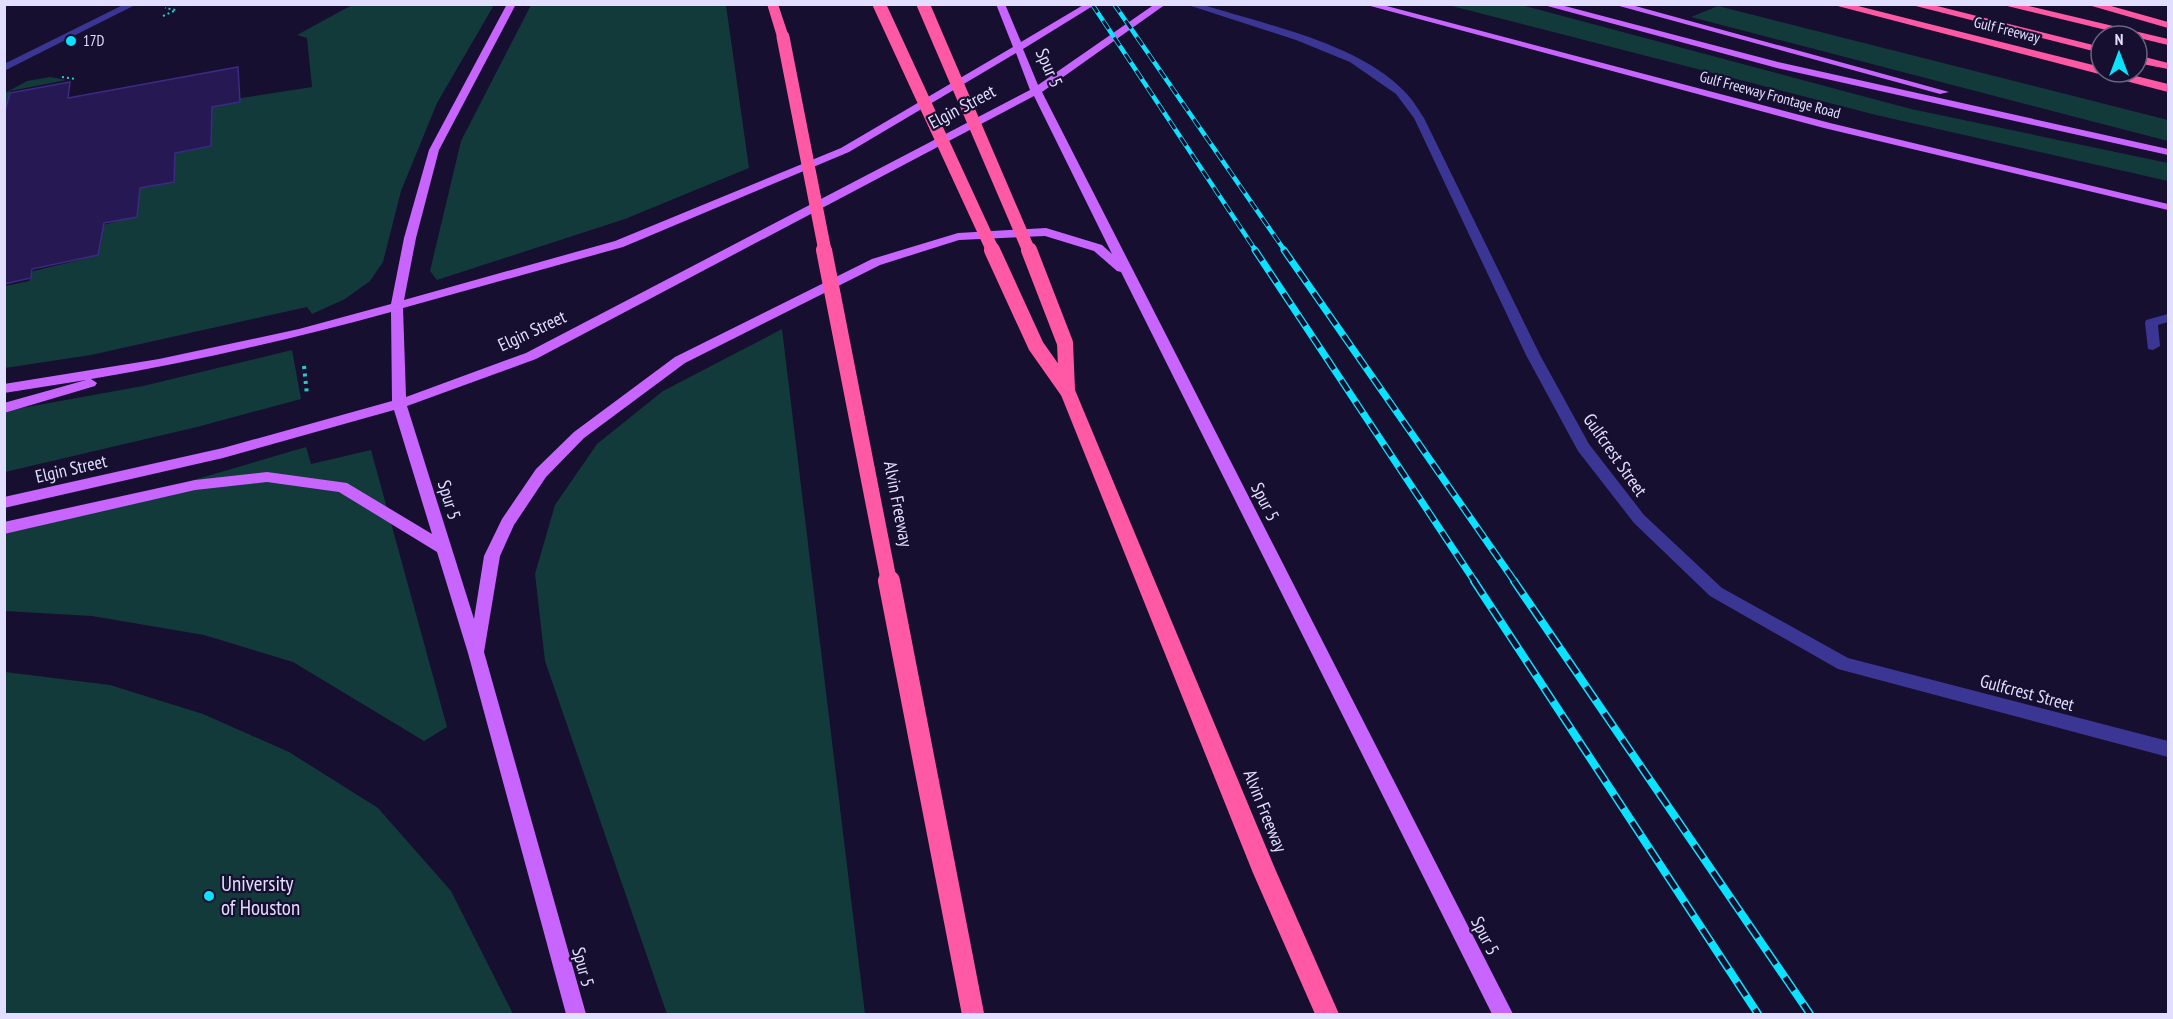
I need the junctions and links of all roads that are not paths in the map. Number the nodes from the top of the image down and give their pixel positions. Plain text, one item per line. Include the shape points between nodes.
1 (134, 4) edge
2 (512, 4) edge
3 (772, 4) edge
4 (879, 4) edge
5 (923, 4) edge
6 (1000, 4) edge
7 (1092, 4) edge
8 (1162, 4) edge
9 (1189, 4) edge
10 (1366, 4) edge
11 (1544, 4) edge
12 (1616, 4) edge
13 (1835, 4) edge
14 (1913, 4) edge
15 (2004, 4) edge
16 (2090, 4) edge
17 (2169, 25) edge
18 (2169, 42) edge
19 (2089, 47) edge
20 (1019, 49) junction
21 (2149, 62) edge
22 (2169, 66) edge
23 (4, 68) edge
24 (2089, 68) edge
25 (2149, 82) edge
26 (2169, 87) edge
27 (1036, 91) junction
28 (2169, 151) edge
29 (2169, 207) edge
30 (1128, 273) junction
31 (397, 306) junction
32 (2169, 318) edge
33 (2153, 346) dead end
34 (159, 363) junction
35 (4, 389) edge
36 (1067, 390) junction
37 (399, 404) junction
38 (4, 408) edge
39 (4, 503) edge
40 (4, 528) edge
41 (444, 549) junction
42 (476, 653) junction
43 (2169, 749) edge
44 (576, 1014) edge
45 (973, 1014) edge
46 (1327, 1014) edge
47 (1503, 1014) edge

1 - 23 street
2 - 31 main road, Spur 5 via 434,150 410,238
3 - 45 highway, Alvin Freeway, bridge via 783,37
4 - 36 highway, bridge via 1036,346
5 - 36 highway, bridge via 1065,343
6 - 20 main road, Spur 5
7 - 20 main road, Elgin Street
8 - 27 main road, Elgin Street
9 - 43 street, Gulfcrest Street via 1335,52 1376,73 1402,94 1419,118 1533,355 1583,447 1639,519 1716,592 1844,664
10 - 29 main road, Gulf Freeway Frontage Road via 1828,126
11 - 28 main road via 1777,65
12 - 28 main road
13 - 24 highway, Gulf Freeway
14 - 19 highway, Gulf Freeway
15 - 18 highway, Gulf Freeway
16 - 17 highway
20 - 27 main road, Spur 5
20 - 31 main road, Elgin Street via 845,150 619,244
21 - 22 highway
25 - 26 highway
27 - 30 main road, Spur 5
27 - 37 main road, Elgin Street via 531,356
30 - 42 main road via 1098,248 1046,232 958,237 876,262 680,360 579,435 541,473 507,523 492,556
30 - 47 main road, Spur 5
31 - 34 main road, Elgin Street via 300,333
31 - 37 main road, Spur 5
32 - 33 street via 2151,323
34 - 35 main road, Elgin Street
34 - 38 main road
36 - 46 highway, Alvin Freeway
37 - 39 main road, Elgin Street via 223,453
37 - 41 main road, Spur 5
40 - 41 main road via 195,485 267,477 342,487
41 - 42 main road, Spur 5
42 - 44 main road, Spur 5

